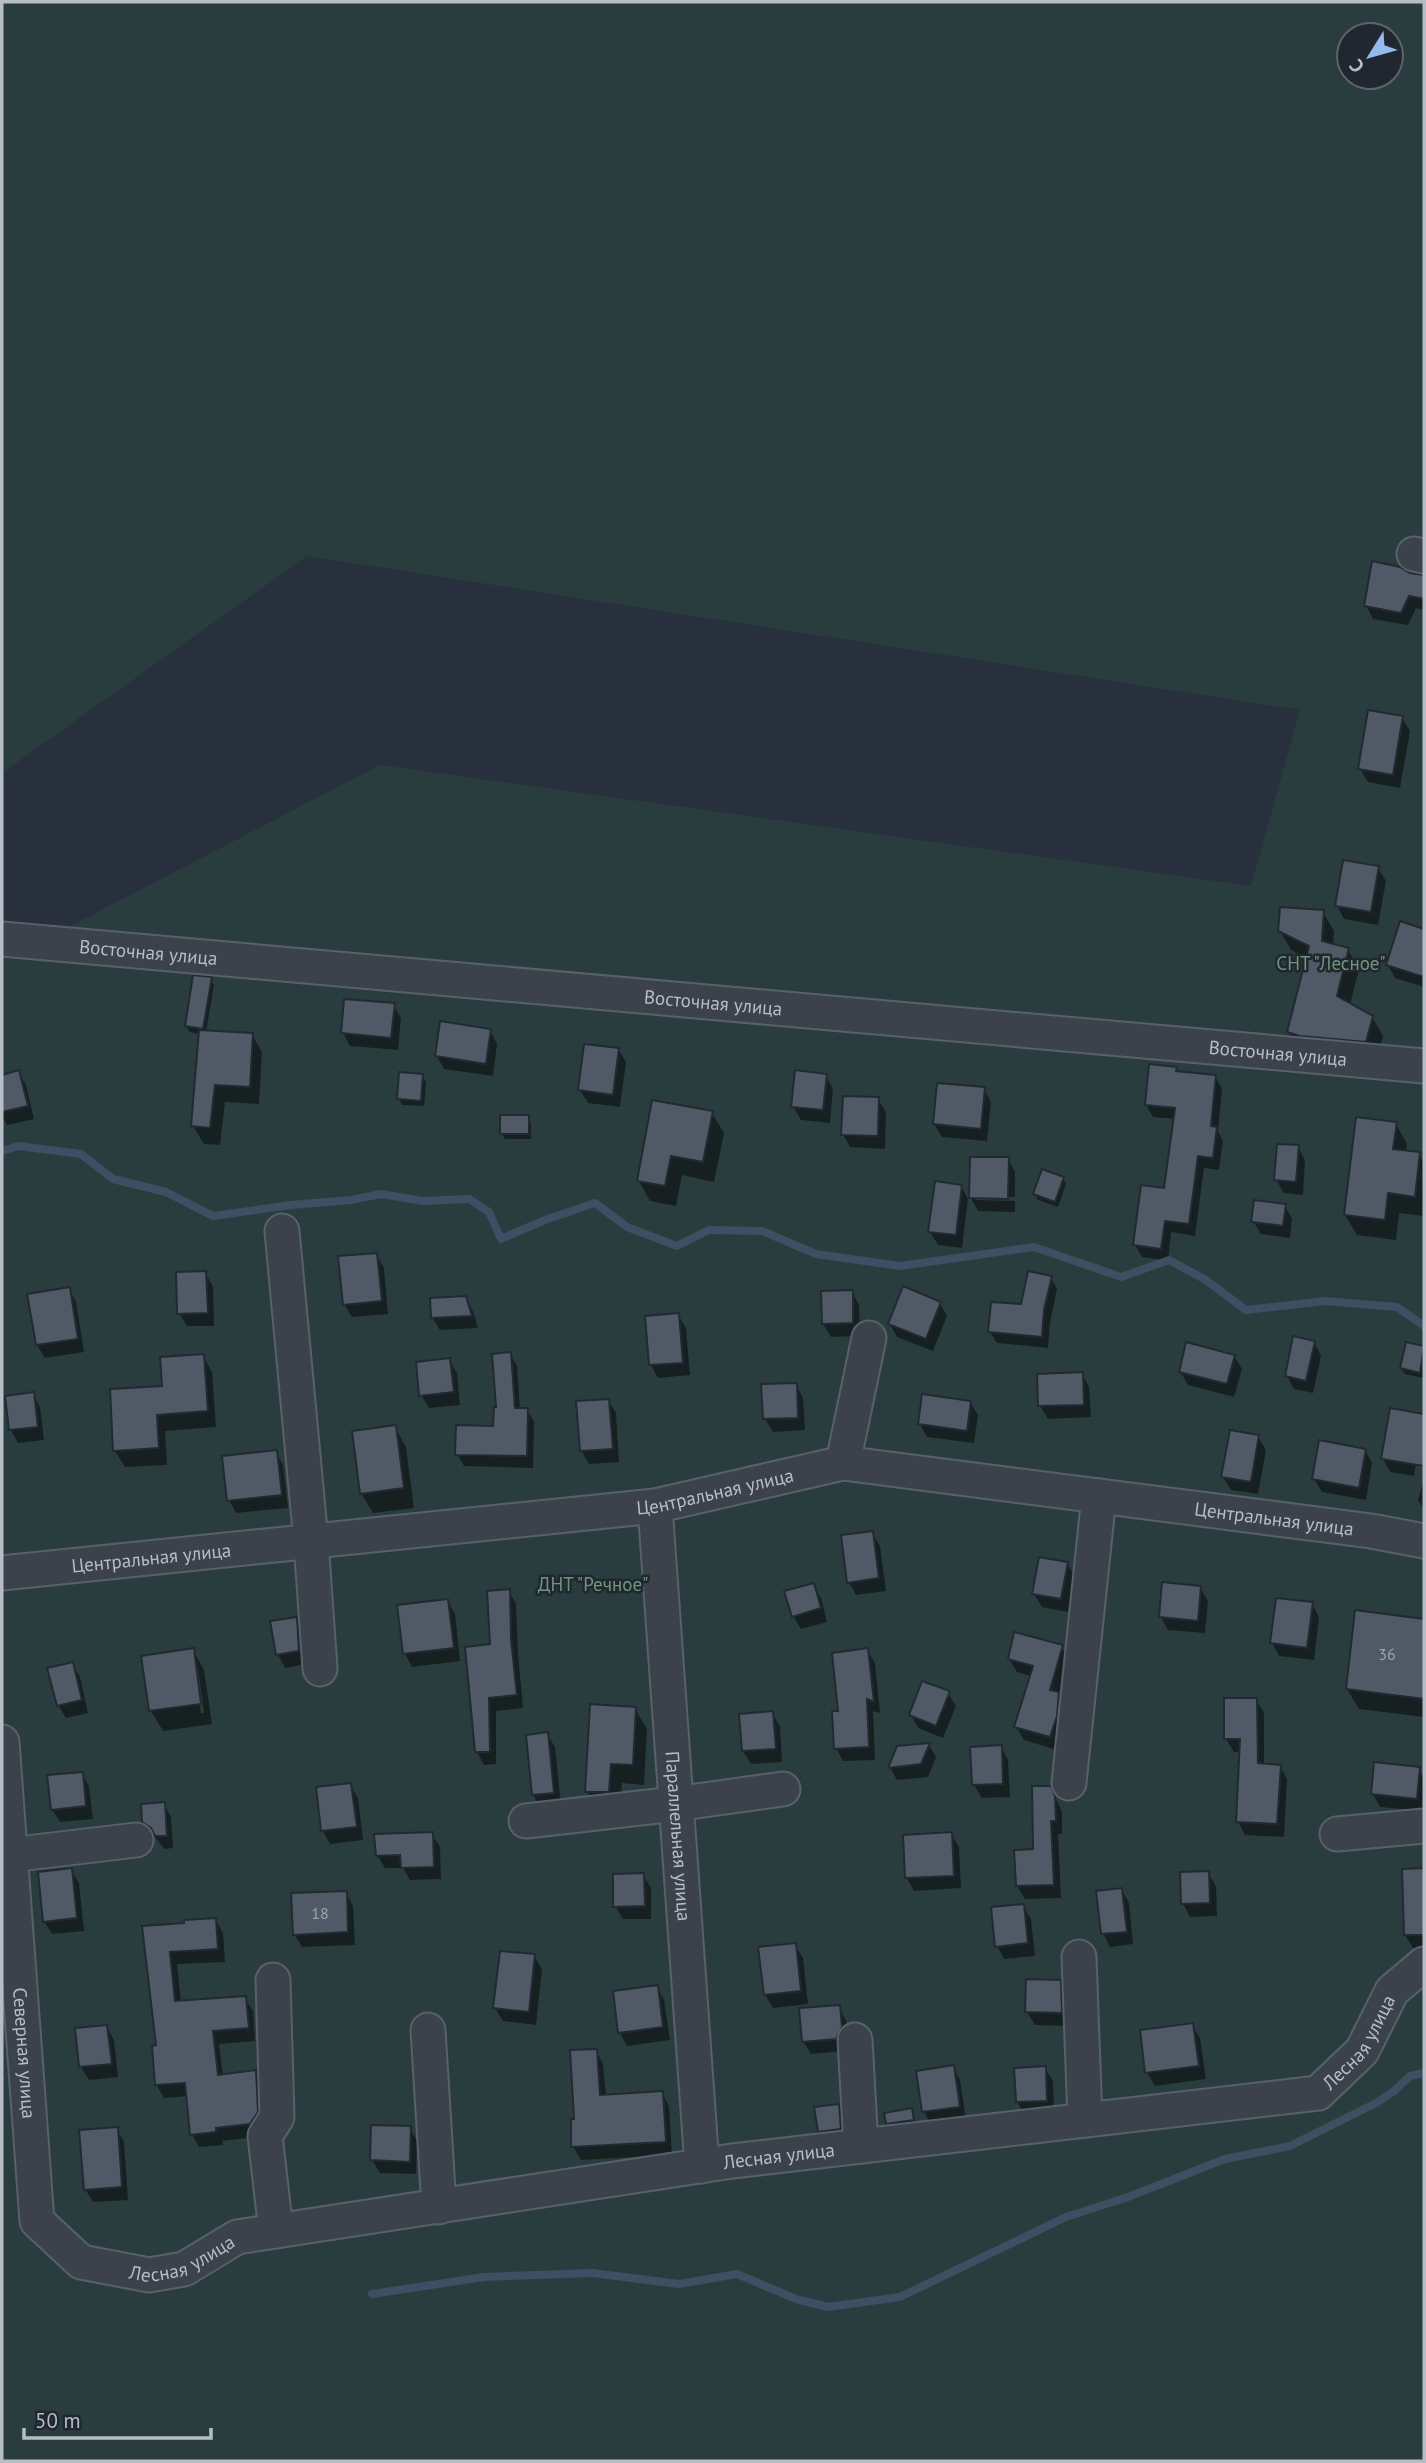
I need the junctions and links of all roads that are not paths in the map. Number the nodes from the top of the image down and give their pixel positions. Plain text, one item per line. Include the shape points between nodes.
1 (2, 939) edge
2 (1424, 1066) edge
3 (282, 1231) dead end
4 (869, 1338) dead end
5 (843, 1463) junction
6 (1099, 1496) junction
7 (655, 1506) junction
8 (311, 1541) junction
9 (1424, 1541) edge
10 (2, 1573) edge
11 (320, 1669) dead end
12 (2, 1742) edge
13 (1069, 1783) dead end
14 (783, 1789) dead end
15 (676, 1804) junction
16 (526, 1821) dead end
17 (1424, 1826) edge
18 (1337, 1834) dead end
19 (136, 1840) dead end
20 (10, 1855) junction
21 (1079, 1957) dead end
22 (1424, 1964) edge
23 (274, 1980) dead end
24 (428, 2030) dead end
25 (855, 2040) dead end
26 (1085, 2120) junction
27 (861, 2146) junction
28 (702, 2166) junction
29 (439, 2207) junction
30 (276, 2231) junction
31 (81, 2262) joint

1 - 2 street, Восточная улица
3 - 8 street
4 - 5 street
5 - 6 street, Центральная улица
5 - 7 street, Центральная улица
6 - 9 street, Центральная улица
6 - 13 street
7 - 8 street, Центральная улица
7 - 15 street, Параллельная улица
8 - 10 street, Центральная улица
8 - 11 street
12 - 20 street, Северная улица
14 - 15 street
15 - 16 street
15 - 28 street, Параллельная улица
17 - 18 street
19 - 20 street
20 - 31 street, Северная улица via 37,2221
21 - 26 street
22 - 26 street, Лесная улица via 1392,1991 1362,2051 1318,2093
23 - 30 street via 276,2117 265,2136
24 - 29 street
25 - 27 street
26 - 27 street, Лесная улица
27 - 28 street, Лесная улица
28 - 29 street, Лесная улица
29 - 30 street, Лесная улица
30 - 31 street, Лесная улица via 237,2237 184,2269 149,2276

